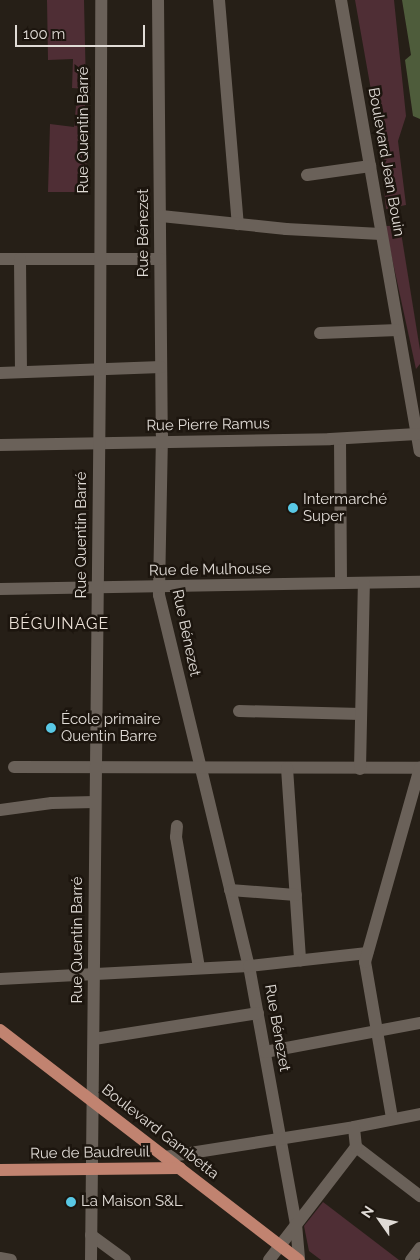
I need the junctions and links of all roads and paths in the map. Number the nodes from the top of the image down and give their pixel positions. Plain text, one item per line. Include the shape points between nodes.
1 (101, 0) edge
2 (158, 0) edge
3 (219, 0) edge
4 (342, 0) edge
5 (370, 166) junction
6 (307, 175) dead end
7 (161, 216) junction
8 (238, 224) junction
9 (381, 234) junction
10 (0, 259) edge
11 (20, 259) junction
12 (99, 259) junction
13 (160, 259) junction
14 (398, 330) junction
15 (320, 333) dead end
16 (161, 367) junction
17 (100, 370) junction
18 (21, 372) junction
19 (0, 373) edge
20 (417, 434) junction
21 (340, 439) junction
22 (162, 442) junction
23 (99, 443) junction
24 (0, 445) edge
25 (420, 451) edge
26 (420, 582) edge
27 (341, 583) junction
28 (364, 583) junction
29 (98, 587) junction
30 (159, 588) junction
31 (0, 589) edge
32 (239, 711) dead end
33 (361, 714) junction
34 (96, 766) junction
35 (14, 767) dead end
36 (201, 767) junction
37 (287, 768) junction
38 (420, 768) edge
39 (360, 769) junction
40 (95, 802) junction
41 (0, 810) edge
42 (177, 826) dead end
43 (230, 890) junction
44 (296, 895) junction
45 (367, 953) junction
46 (300, 961) junction
47 (249, 966) junction
48 (199, 968) junction
49 (93, 973) junction
50 (0, 979) edge
51 (258, 1013) junction
52 (420, 1023) edge
53 (0, 1030) edge
54 (377, 1030) junction
55 (94, 1039) junction
56 (266, 1052) junction
57 (92, 1100) junction
58 (420, 1114) edge
59 (392, 1118) junction
60 (354, 1127) junction
61 (279, 1138) junction
62 (146, 1142) junction
63 (356, 1147) junction
64 (165, 1157) junction
65 (136, 1168) junction
66 (180, 1168) junction
67 (91, 1169) junction
68 (0, 1170) edge
69 (420, 1196) edge
70 (296, 1224) junction
71 (91, 1235) junction
72 (280, 1245) junction
73 (420, 1248) edge
74 (0, 1258) edge
75 (11, 1260) edge
76 (91, 1260) edge
77 (125, 1260) edge
78 (269, 1260) edge
79 (299, 1260) edge
80 (411, 1260) edge

1 - 12 street, Rue Quentin Barré
2 - 7 street, Rue Bénezet
3 - 8 street
4 - 5 street, Boulevard Jean Bouin
5 - 6 street
5 - 9 street, Boulevard Jean Bouin
7 - 8 street
7 - 13 street, Rue Bénezet
8 - 9 street
9 - 14 street, Boulevard Jean Bouin
10 - 11 street
11 - 12 street
11 - 18 street
12 - 13 street
12 - 17 street, Rue Quentin Barré
13 - 16 street, Rue Bénezet
14 - 15 street
14 - 20 street, Boulevard Jean Bouin
16 - 17 street
16 - 22 street, Rue Bénezet
17 - 18 street
17 - 23 street, Rue Quentin Barré
18 - 19 street
20 - 21 street, Rue Pierre Ramus
20 - 25 street, Boulevard Jean Bouin
21 - 22 street, Rue Pierre Ramus
21 - 27 street
22 - 23 street, Rue Pierre Ramus
22 - 30 street, Rue Bénezet
23 - 24 street, Rue Pierre Ramus
23 - 29 street, Rue Quentin Barré
26 - 28 street, Rue de Mulhouse
27 - 28 street, Rue de Mulhouse
27 - 30 street, Rue de Mulhouse
28 - 33 street
29 - 30 street, Rue de Mulhouse
29 - 31 street, Rue de Mulhouse
29 - 34 street, Rue Quentin Barré
30 - 36 street, Rue Bénezet
32 - 33 street
33 - 39 street
34 - 35 street
34 - 36 street
34 - 40 street, Rue Quentin Barré
36 - 37 street
36 - 43 street, Rue Bénezet
37 - 39 street
37 - 44 street
38 - 39 street
38 - 45 street
40 - 41 street via 52,802
40 - 49 street, Rue Quentin Barré
42 - 48 street via 176,836
43 - 44 street
43 - 47 street, Rue Bénezet
44 - 46 street
45 - 46 street
45 - 54 street via 365,962
46 - 47 street
47 - 48 street
47 - 51 street, Rue Bénezet
48 - 49 street
49 - 50 street
49 - 55 street, Rue Quentin Barré
51 - 55 street
51 - 56 street, Rue Bénezet
52 - 54 street
53 - 57 main road, Boulevard Gambetta
54 - 56 street
54 - 59 street
55 - 57 street, Rue Quentin Barré
56 - 61 street, Rue Bénezet
57 - 62 main road, Boulevard Gambetta
57 - 67 street, Rue Quentin Barré
58 - 59 street
59 - 60 street
60 - 61 street
60 - 63 street
61 - 64 street
61 - 70 street, Rue Bénezet
62 - 64 main road, Boulevard Gambetta
62 - 65 main road via 153,1153 152,1160
63 - 69 street
63 - 70 street
64 - 66 main road, Boulevard Gambetta
65 - 66 main road, Rue de Baudreuil
65 - 67 main road, Rue de Baudreuil
66 - 72 main road, Boulevard Gambetta
67 - 68 main road, Rue de Baudreuil
67 - 71 street, Rue Quentin Barré
70 - 72 street
70 - 79 street, Rue Bénezet
71 - 76 street, Rue Quentin Barré
71 - 77 street
72 - 78 street
72 - 79 main road, Boulevard Gambetta
73 - 80 street
74 - 75 street

